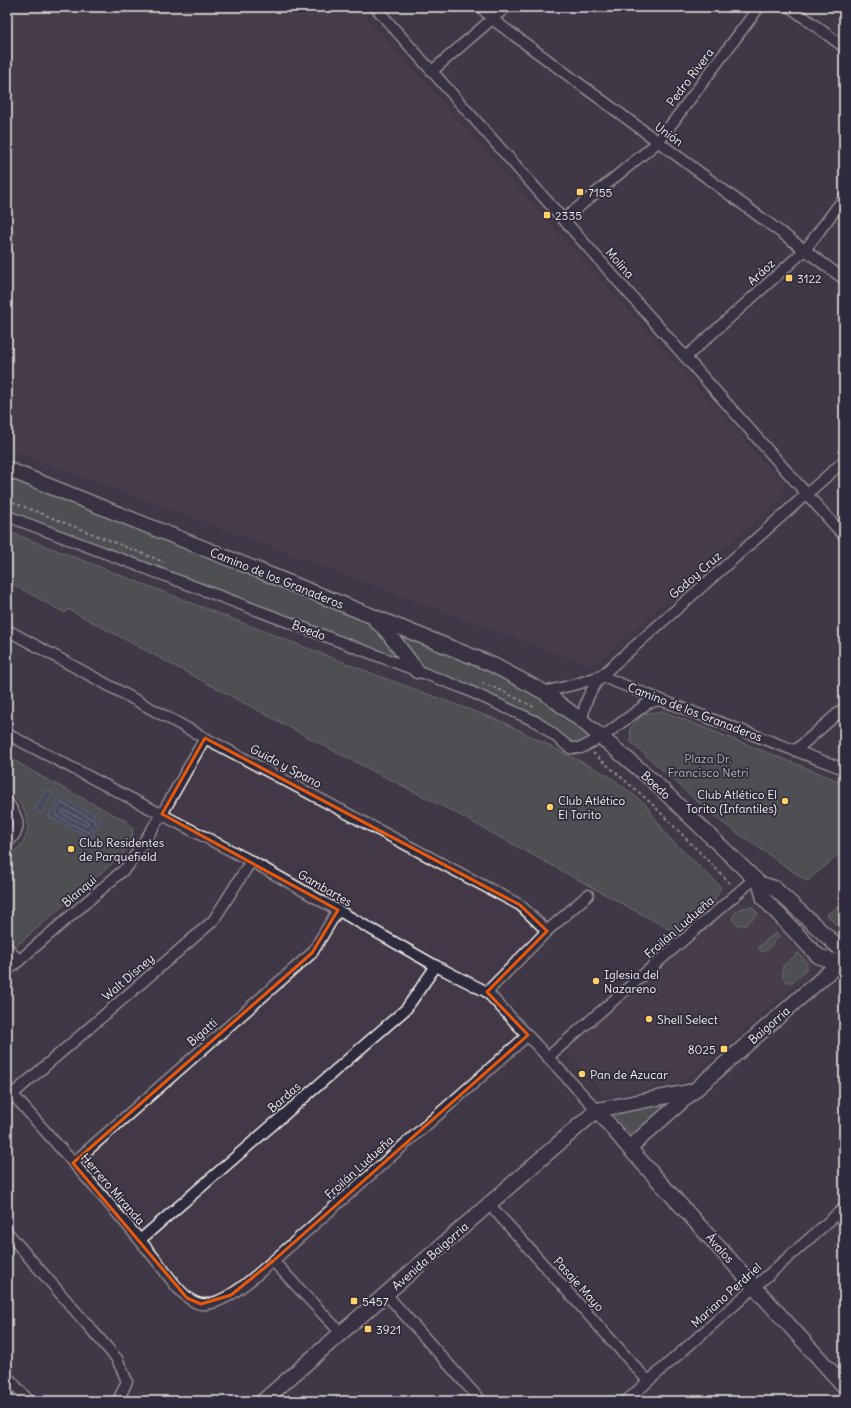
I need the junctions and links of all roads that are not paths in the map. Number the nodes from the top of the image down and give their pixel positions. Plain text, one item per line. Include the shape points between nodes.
1 (376, 7) edge
2 (481, 7) edge
3 (506, 7) edge
4 (759, 7) edge
5 (790, 7) edge
6 (492, 19) junction
7 (844, 47) edge
8 (432, 71) junction
9 (658, 142) junction
10 (844, 198) edge
11 (564, 220) junction
12 (805, 250) junction
13 (844, 279) edge
14 (686, 357) junction
15 (844, 461) edge
16 (7, 469) edge
17 (807, 494) junction
18 (7, 516) edge
19 (844, 536) edge
20 (369, 615) junction
21 (7, 630) edge
22 (417, 671) junction
23 (601, 676) junction
24 (544, 692) junction
25 (662, 700) junction
26 (844, 708) edge
27 (582, 721) junction
28 (7, 734) edge
29 (602, 737) junction
30 (205, 738) junction
31 (796, 750) junction
32 (844, 769) edge
33 (7, 801) edge
34 (162, 814) junction
35 (7, 843) edge
36 (251, 861) junction
37 (757, 882) junction
38 (588, 895) dead end
39 (338, 910) junction
40 (547, 931) junction
41 (7, 947) edge
42 (18, 961) junction
43 (843, 961) edge
44 (436, 966) junction
45 (7, 971) edge
46 (487, 992) junction
47 (528, 1035) junction
48 (548, 1057) junction
49 (694, 1091) junction
50 (9, 1094) edge
51 (597, 1110) junction
52 (629, 1148) junction
53 (72, 1162) junction
54 (489, 1204) junction
55 (844, 1208) edge
56 (7, 1232) edge
57 (140, 1240) junction
58 (273, 1261) junction
59 (755, 1286) junction
60 (386, 1294) junction
61 (201, 1304) joint
62 (341, 1333) junction
63 (7, 1376) edge
64 (648, 1381) junction
65 (844, 1386) edge
66 (29, 1401) edge
67 (117, 1401) edge
68 (263, 1401) edge
69 (481, 1401) edge
70 (626, 1401) edge

1 - 8 street, Molina
2 - 6 street, Unión
3 - 6 street
4 - 9 street, Pedro Rivera
5 - 7 street
6 - 8 street
6 - 9 street, Unión
8 - 11 street, Molina
9 - 11 street, Pedro Rivera
9 - 12 street, Unión
10 - 12 street, Aráoz
11 - 14 street, Molina
12 - 13 street, Unión
12 - 14 street, Aráoz
14 - 17 street, Molina
15 - 17 street, Godoy Cruz
16 - 20 main road, Camino de los Granaderos
17 - 19 street, Molina
17 - 23 street, Godoy Cruz
18 - 22 street, Boedo
20 - 22 main road via 386,630
20 - 24 main road, Camino de los Granaderos via 491,664
21 - 30 street, Guido y Spano
22 - 29 street, Boedo via 463,688 539,723 570,748 581,748
23 - 24 street
23 - 25 street, Camino de los Granaderos
23 - 27 street, Godoy Cruz via 585,704
24 - 27 main road, Camino de los Granaderos
25 - 29 street, Boedo via 648,703
25 - 31 street, Camino de los Granaderos
26 - 31 street
27 - 29 main road, Boedo
28 - 34 street, Gambartes
29 - 37 main road, Boedo via 651,779
30 - 34 street, Blanqui
30 - 40 street, Guido y Spano via 520,905
31 - 32 street, Camino de los Granaderos
33 - 35 street via 15,814 18,826 14,837
34 - 36 street, Gambartes
34 - 42 street, Blanqui via 128,866
36 - 39 street, Gambartes
36 - 50 street, Walt Disney via 213,921
37 - 43 main road, Boedo via 774,888
37 - 43 main road, Boedo via 764,899 818,956
37 - 48 street, Froilán Ludueña
38 - 40 street
39 - 44 street, Gambartes
39 - 53 street, Bigatti via 312,953
40 - 46 street
41 - 42 street
42 - 45 street, Blanqui
43 - 49 main road, Baigorria
44 - 46 street, Gambartes
44 - 57 street, Bardas via 406,1009
46 - 47 street, Gambartes
47 - 48 street, Gambartes
47 - 58 street, Froilán Ludueña
48 - 51 street, Gambartes
49 - 51 main road
49 - 52 main road, Baigorria
50 - 53 street, Herrero Miranda
51 - 52 main road, Ávalos
51 - 54 main road, Avenida Baigorria
52 - 59 main road, Ávalos
53 - 57 street, Herrero Miranda
54 - 60 main road, Avenida Baigorria
54 - 64 street, Pasaje Mayo
55 - 59 street, Mariano Perdriel
56 - 67 street via 117,1359 127,1381
57 - 61 street, Herrero Miranda via 187,1298
58 - 61 street, Froilán Ludueña via 231,1295 215,1302
58 - 62 street
59 - 64 street, Mariano Perdriel
59 - 65 main road, Ávalos
60 - 62 main road, Avenida Baigorria
60 - 69 street
62 - 68 main road, Avenida Baigorria
63 - 66 street
64 - 70 street, Mariano Perdriel

